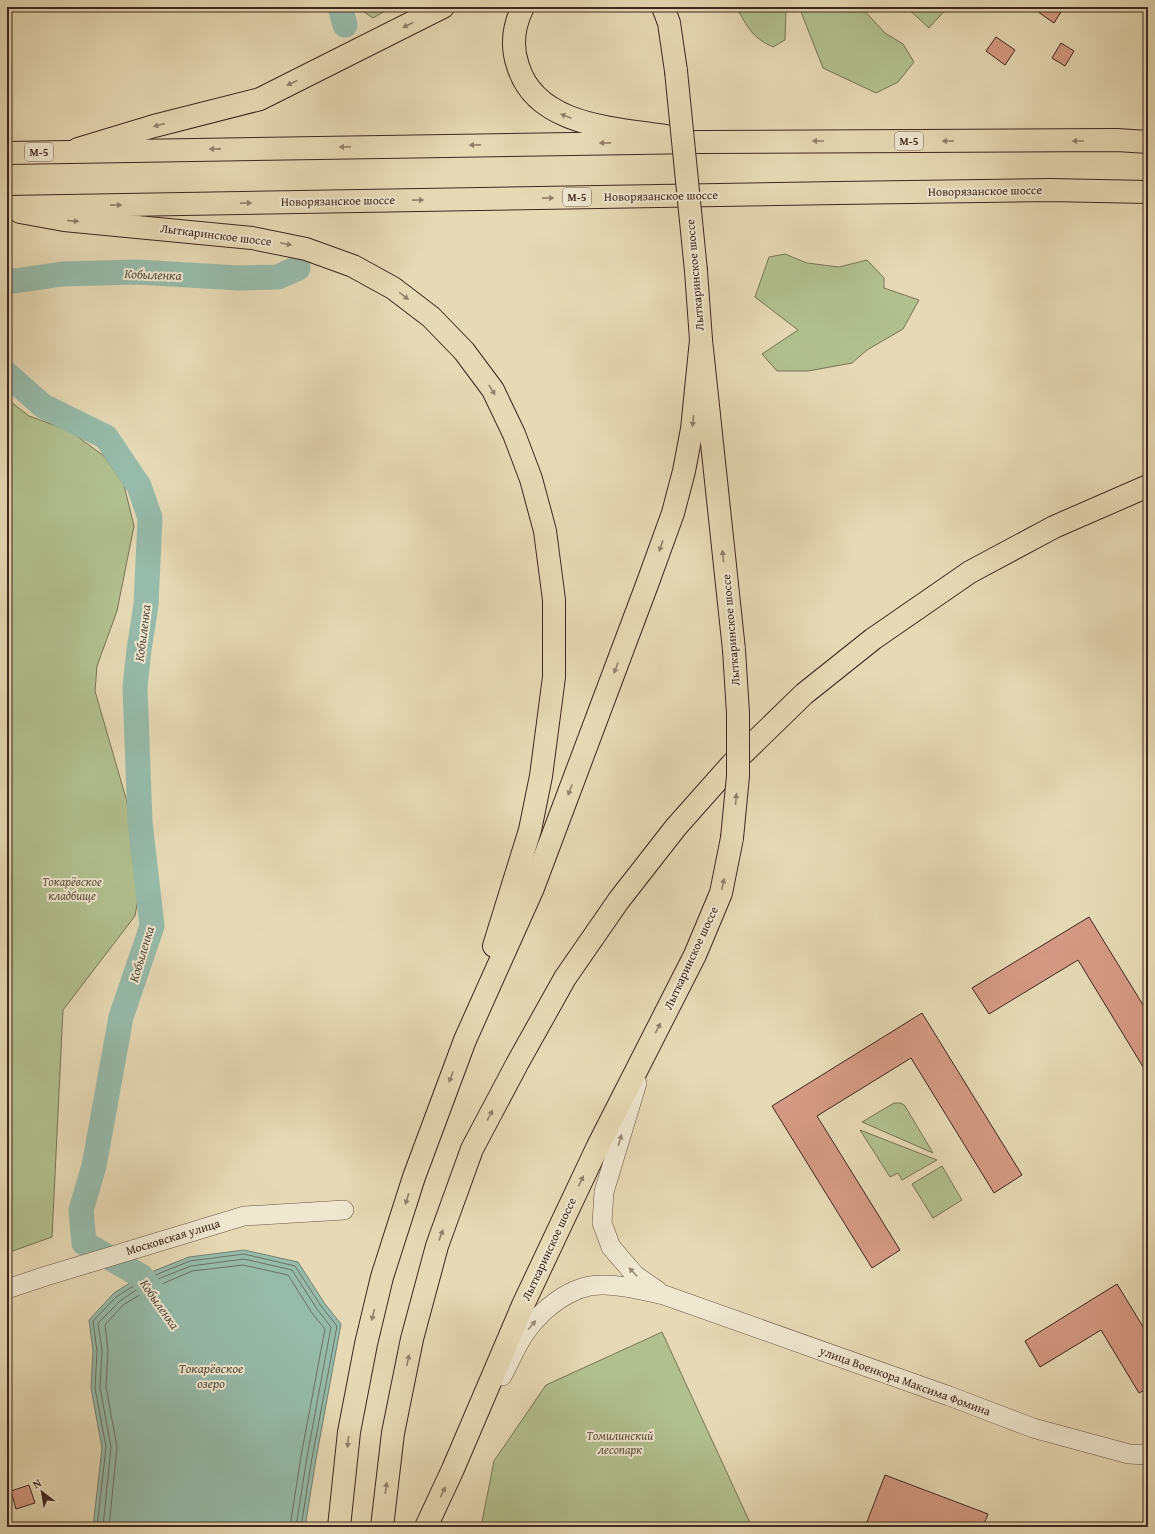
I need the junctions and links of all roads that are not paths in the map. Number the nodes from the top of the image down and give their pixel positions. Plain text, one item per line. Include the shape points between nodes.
1 (443, 7) edge
2 (523, 7) edge
3 (663, 7) edge
4 (1148, 139) edge
5 (1117, 140) junction
6 (700, 142) junction
7 (1148, 142) edge
8 (72, 151) junction
9 (7, 152) edge
10 (1148, 192) edge
11 (7, 208) edge
12 (701, 340) junction
13 (1148, 486) edge
14 (465, 1040) junction
15 (644, 1056) junction
16 (344, 1210) dead end
17 (7, 1289) edge
18 (664, 1295) junction
19 (1148, 1455) edge
20 (453, 1469) junction
21 (339, 1527) edge
22 (382, 1527) edge
23 (426, 1527) edge

1 -> 8 main road via 260,99 154,126
6 -> 2 main road via 615,129 576,120 555,112 544,104 526,85 516,60 515,34
3 - 12 main road, Лыткаринское шоссе, bridge via 669,23 676,71
4 - 5 main road, М-5
5 -> 6 main road, М-5
5 - 7 main road, М-5
6 -> 8 main road, М-5
8 - 9 main road, М-5
11 -> 10 main road, Новорязанское шоссе / М-5 via 869,192
11 -> 14 main road, Лыткаринское шоссе via 64,220 252,238 306,249 347,263 393,288 430,317 464,351 493,390 514,434 531,479 545,531 554,600 554,678 541,776 530,830
12 -> 14 main road, Лыткаринское шоссе via 692,429 672,513 533,888
15 -> 12 main road, Лыткаринское шоссе, bridge via 695,955 718,900 732,838 738,776 734,650
22 -> 13 main road via 393,1433 412,1338 437,1246 472,1149 565,978 619,900 676,827 732,764 804,694 873,639 970,572 1054,527
14 -> 21 main road, Лыткаринское шоссе via 414,1177 382,1277 349,1432
18 -> 15 street, улица Военкора Максима Фомина via 635,1274 612,1247 602,1223 604,1192
20 -> 15 main road, Лыткаринское шоссе via 523,1305 598,1146
16 - 17 street, Московская улица via 244,1216
18 - 19 street, улица Военкора Максима Фомина via 1033,1428 1129,1454
20 -> 18 street, улица Военкора Максима Фомина via 525,1333 552,1305 578,1289 600,1284
23 -> 20 main road, Лыткаринское шоссе

